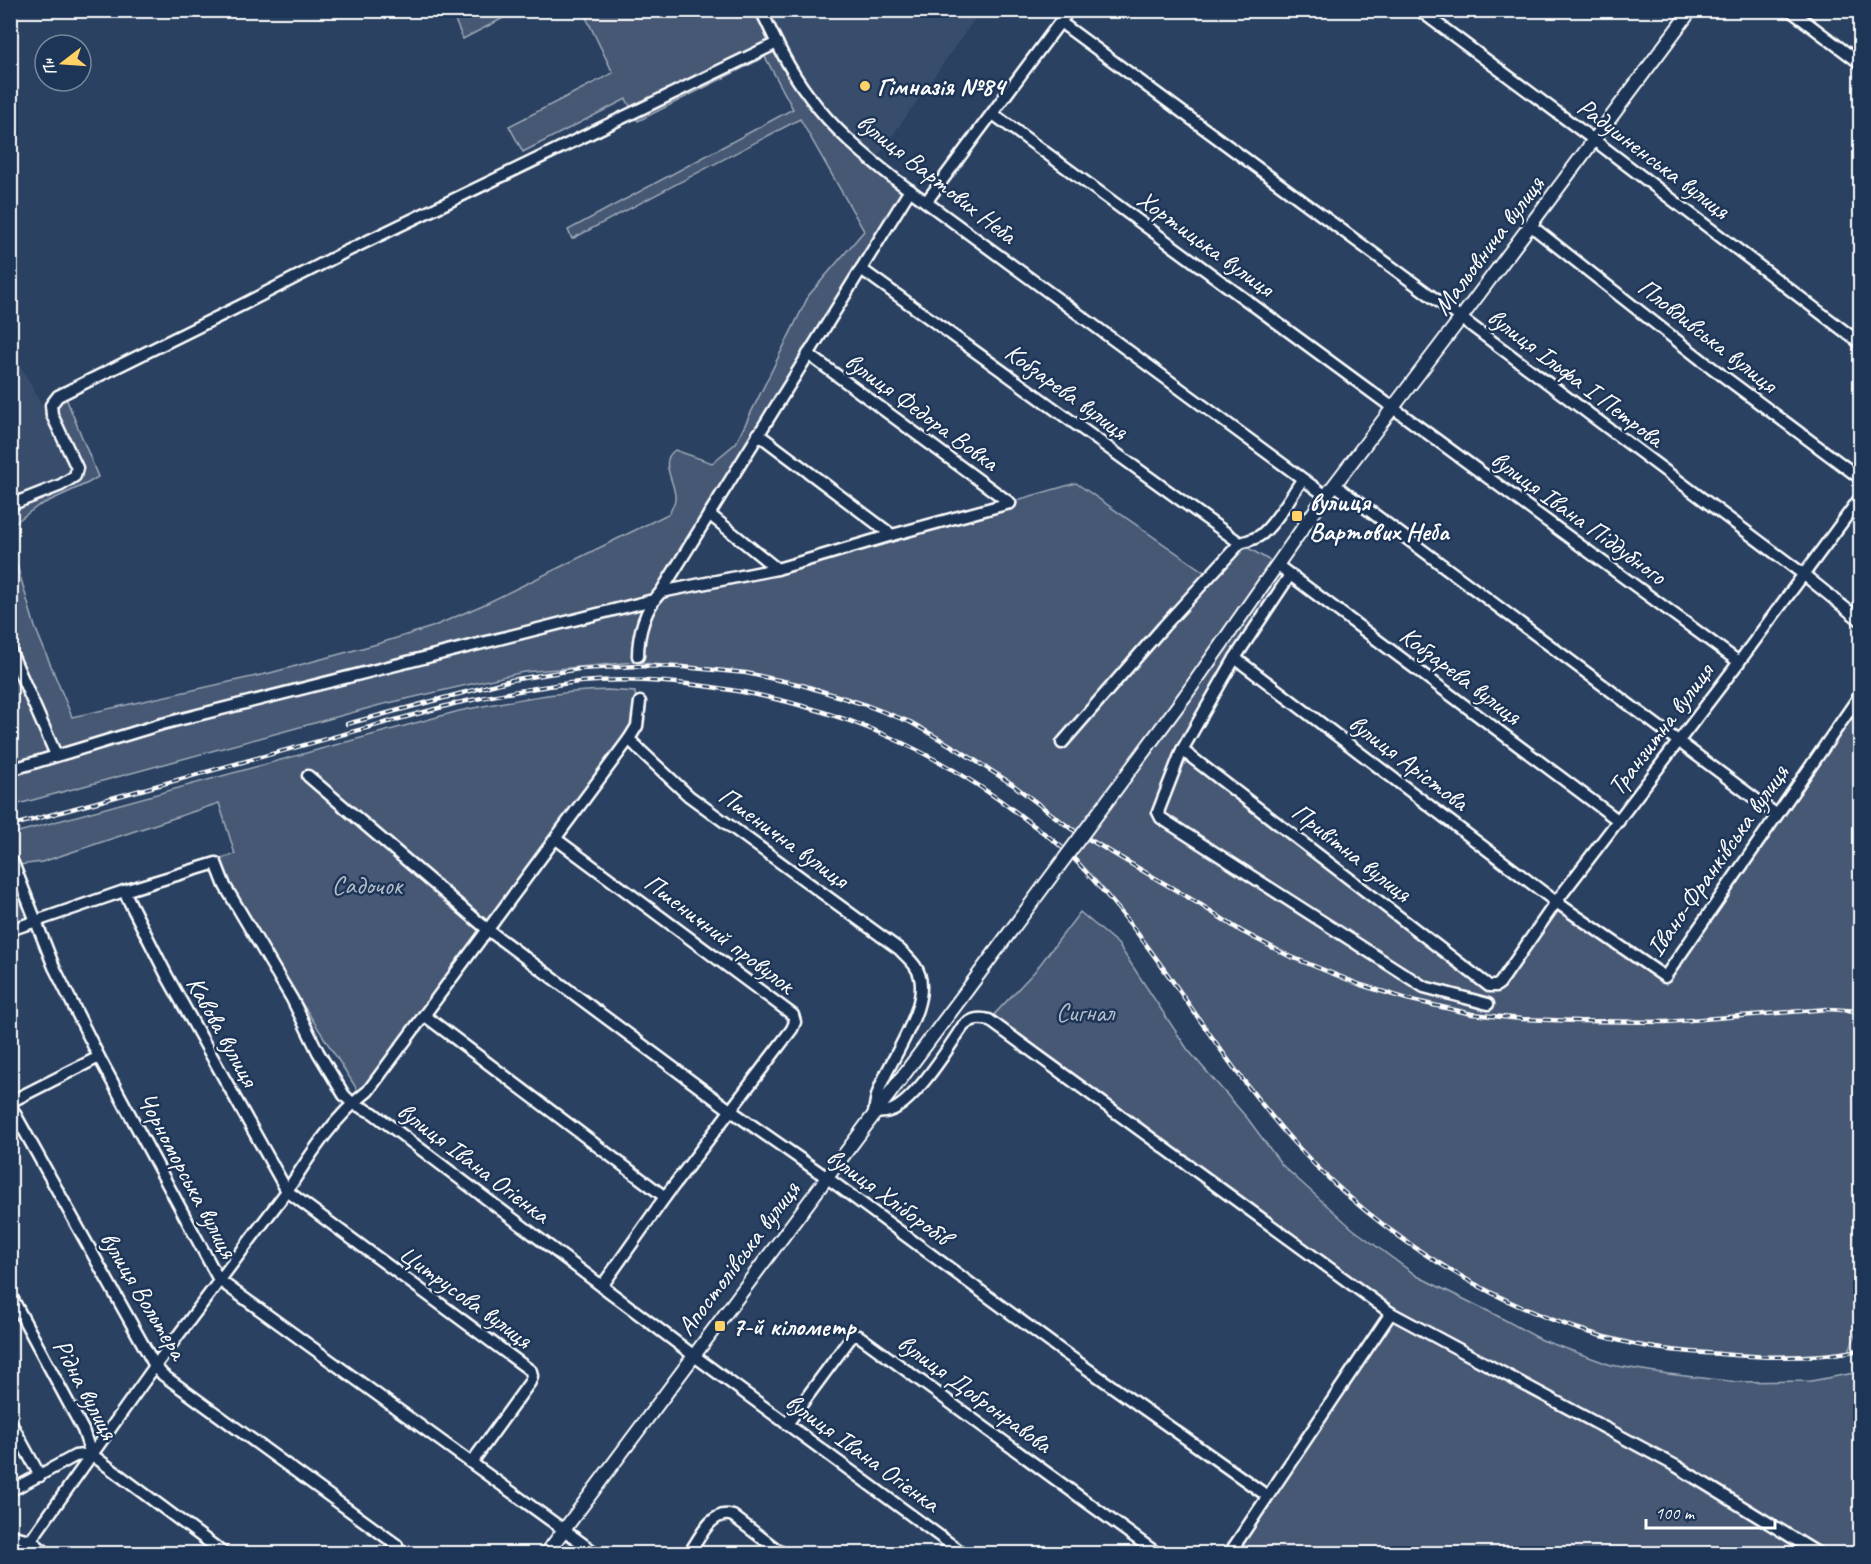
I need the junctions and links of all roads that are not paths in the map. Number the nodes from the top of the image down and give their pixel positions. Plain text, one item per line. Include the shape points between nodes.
1 (761, 10) edge
2 (1069, 10) edge
3 (1419, 10) edge
4 (1691, 10) edge
5 (1790, 10) edge
6 (1060, 22) junction
7 (777, 43) junction
8 (1860, 63) edge
9 (993, 114) junction
10 (1594, 140) junction
11 (910, 190) junction
12 (927, 202) junction
13 (1530, 225) junction
14 (861, 269) junction
15 (1461, 318) junction
16 (1860, 343) edge
17 (808, 354) junction
18 (1393, 409) junction
19 (758, 434) junction
20 (1860, 478) edge
21 (1302, 480) junction
22 (1335, 485) junction
23 (1860, 498) edge
24 (1322, 501) junction
25 (10, 505) edge
26 (709, 514) junction
27 (892, 535) junction
28 (1245, 542) junction
29 (1277, 565) junction
30 (777, 569) junction
31 (1803, 574) junction
32 (1290, 575) junction
33 (657, 596) junction
34 (1860, 620) edge
35 (10, 650) edge
36 (638, 656) dead end
37 (1235, 658) junction
38 (1739, 662) junction
39 (1860, 695) edge
40 (640, 702) dead end
41 (629, 739) junction
42 (1679, 742) junction
43 (1062, 743) dead end
44 (1182, 750) junction
45 (56, 755) junction
46 (10, 770) edge
47 (308, 776) dead end
48 (1777, 815) junction
49 (1619, 821) junction
50 (556, 839) junction
51 (13, 863) dead end
52 (124, 891) junction
53 (1556, 902) junction
54 (36, 922) junction
55 (10, 930) edge
56 (488, 930) junction
57 (1496, 986) joint
58 (1488, 1004) dead end
59 (424, 1015) junction
60 (99, 1057) junction
61 (10, 1103) edge
62 (352, 1103) junction
63 (730, 1110) junction
64 (874, 1113) junction
65 (826, 1178) junction
66 (287, 1191) junction
67 (665, 1197) junction
68 (219, 1280) junction
69 (602, 1286) junction
70 (10, 1294) edge
71 (1391, 1313) junction
72 (693, 1355) junction
73 (155, 1366) junction
74 (10, 1421) edge
75 (787, 1424) junction
76 (91, 1454) junction
77 (472, 1461) junction
78 (40, 1476) junction
79 (10, 1491) edge
80 (1266, 1495) junction
81 (564, 1529) junction
82 (10, 1535) edge
83 (30, 1540) junction
84 (21, 1554) edge
85 (48, 1554) edge
86 (225, 1554) edge
87 (397, 1554) edge
88 (546, 1554) edge
89 (597, 1554) edge
90 (689, 1554) edge
91 (783, 1554) edge
92 (964, 1554) edge
93 (1158, 1554) edge
94 (1229, 1554) edge
95 (1819, 1554) edge

1 - 7 street, вулиця Вартових Неба
2 - 6 street
3 - 10 street, Радушненська вулиця
4 - 10 street, Мальовнича вулиця
5 - 8 street
6 - 9 street
6 - 15 street, вулиця Ільфа І Петрова
7 - 11 street, вулиця Вартових Неба via 823,114 850,143
7 - 25 street via 58,396 51,405 52,415 77,468 75,476
9 - 12 street
9 - 18 street, Хортицька вулиця
10 - 13 street, Мальовнича вулиця
10 - 16 street, Радушненська вулиця
11 - 12 street, вулиця Вартових Неба
11 - 14 street
12 - 21 street, вулиця Вартових Неба
13 - 15 street, Мальовнича вулиця
13 - 20 street, Пловдивська вулиця
14 - 17 street
14 - 28 street, Кобзарева вулиця
15 - 18 street, Мальовнича вулиця
15 - 31 street, вулиця Ільфа І Петрова
17 - 19 street
17 - 27 street, вулиця Федора Вовка via 1010,503
18 - 22 street, Мальовнича вулиця
18 - 38 street, вулиця Івана Піддубного
19 - 26 street
19 - 27 street
21 - 24 street, вулиця Вартових Неба
21 - 28 street via 1263,534
22 - 24 street, Мальовнича вулиця
22 - 42 street
23 - 31 street, Транзитна вулиця
24 - 29 street
26 - 30 street
26 - 33 street
27 - 30 street
28 - 43 street via 1164,626
29 - 32 street, Кобзарева вулиця
29 - 64 street, Апостолівська вулиця, bridge via 1185,696
30 - 33 street
31 - 34 street, вулиця Ільфа І Петрова
31 - 38 street, Транзитна вулиця
32 - 37 street
32 - 49 street, Кобзарева вулиця
33 - 36 street via 643,624
33 - 45 street
35 - 45 street
37 - 44 street
37 - 53 street, вулиця Арістова
38 - 42 street, Транзитна вулиця
39 - 48 street, Івано-Франківська вулиця
40 - 41 street via 637,726
41 - 50 street
41 - 64 street, Пшенична вулиця via 689,796 899,949 916,967 921,982 920,1000 878,1091
42 - 48 street
42 - 49 street, Транзитна вулиця
44 - 57 street, Привітна вулиця via 1489,986
44 - 58 street via 1158,812 1161,818 1424,987
45 - 46 street
47 - 56 street, вулиця Хліборобів
48 - 53 street, Івано-Франківська вулиця via 1665,977
49 - 53 street, Транзитна вулиця
50 - 56 street
50 - 63 street, Пшеничний провулок via 793,1015 792,1029
51 - 54 street, Чорноморська вулиця
52 - 54 street, вулиця Івана Огієнка
52 - 62 street, вулиця Івана Огієнка via 216,863 225,886 292,999 318,1052
52 - 66 street, Кавова вулиця
53 - 57 street, Транзитна вулиця
54 - 55 street, вулиця Івана Огієнка
54 - 60 street, Чорноморська вулиця
56 - 59 street
56 - 63 street, вулиця Хліборобів
59 - 62 street via 368,1091
59 - 67 street
60 - 61 street
60 - 68 street, Чорноморська вулиця
61 - 73 street, вулиця Вольтера
62 - 66 street
62 - 69 street, вулиця Івана Огієнка via 373,1113
63 - 65 street, вулиця Хліборобів
63 - 67 street
64 - 65 street, Апостолівська вулиця
64 - 71 street via 890,1111 918,1089 963,1026 972,1019 989,1020
65 - 72 street, Апостолівська вулиця
65 - 80 street, вулиця Хліборобів
66 - 68 street
66 - 77 street, Цитрусова вулиця via 531,1371 530,1382
67 - 69 street
68 - 73 street
68 - 77 street, Чорноморська вулиця
69 - 72 street, вулиця Івана Огієнка
70 - 76 street, Рідна вулиця via 83,1430
71 - 80 street
71 - 95 street via 1676,1466
72 - 75 street, вулиця Івана Огієнка
72 - 81 street, Апостолівська вулиця
73 - 76 street
73 - 87 street, вулиця Вольтера via 396,1545
74 - 78 street
75 - 92 street, вулиця Івана Огієнка
75 - 93 street, вулиця Добронравова via 849,1340 859,1336
76 - 78 street via 75,1456
76 - 83 street
76 - 86 street, Рідна вулиця
77 - 81 street, Чорноморська вулиця
78 - 79 street
80 - 94 street
81 - 88 street, Апостолівська вулиця
81 - 89 street, Чорноморська вулиця
82 - 83 street
83 - 84 street
83 - 85 street
90 - 91 street via 713,1519 727,1514

